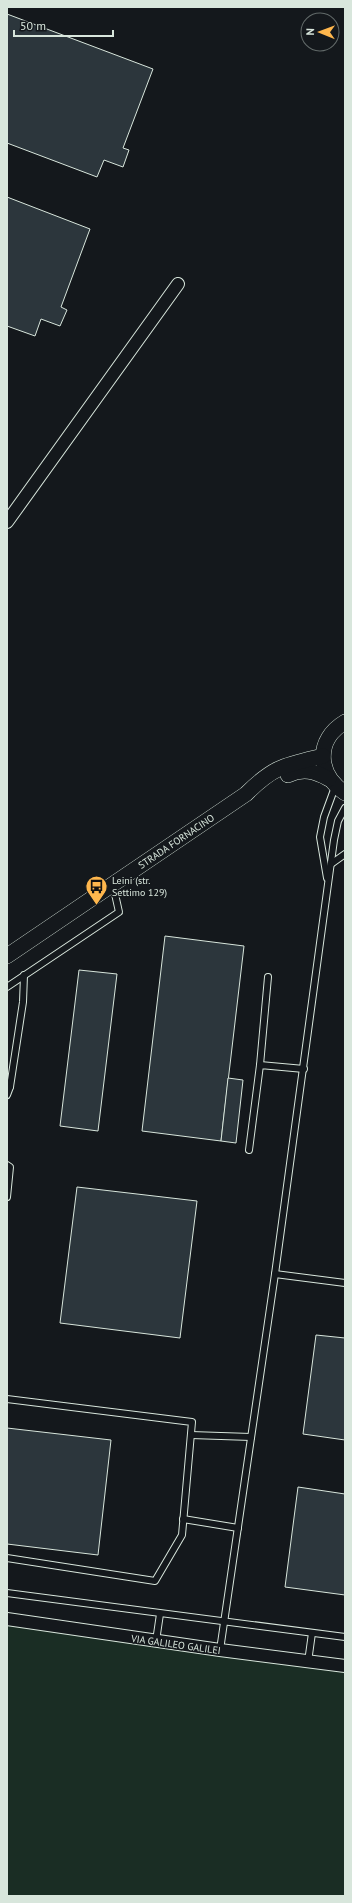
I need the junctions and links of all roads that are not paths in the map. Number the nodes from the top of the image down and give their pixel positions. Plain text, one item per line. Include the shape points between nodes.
1 (178, 284) dead end
2 (7, 522) edge
3 (345, 722) edge
4 (323, 756) junction
5 (336, 786) edge
6 (246, 794) junction
7 (345, 808) edge
8 (345, 854) edge
9 (331, 864) junction
10 (328, 883) junction
11 (112, 884) junction
12 (7, 956) edge
13 (24, 975) junction
14 (268, 977) dead end
15 (7, 987) edge
16 (260, 1065) junction
17 (304, 1069) junction
18 (8, 1086) edge
19 (7, 1095) edge
20 (249, 1150) dead end
21 (7, 1165) edge
22 (7, 1197) edge
23 (275, 1274) junction
24 (345, 1283) edge
25 (7, 1399) edge
26 (191, 1435) junction
27 (251, 1437) junction
28 (183, 1519) junction
29 (238, 1528) junction
30 (7, 1558) edge
31 (7, 1593) edge
32 (160, 1614) junction
33 (7, 1619) edge
34 (224, 1623) junction
35 (312, 1633) junction
36 (345, 1637) edge
37 (156, 1641) junction
38 (220, 1650) junction
39 (308, 1662) junction
40 (345, 1666) edge

1 - 2 street
3 - 4 street via 337,726 330,735
4 - 5 street via 324,768
4 - 6 street, STRADA FORNACINO via 287,764 263,777
5 - 6 street, STRADA FORNACINO via 316,772 299,771
5 - 10 lane via 324,817 320,837
6 - 11 street, STRADA FORNACINO
7 - 9 lane via 338,821
8 - 9 lane
9 - 10 lane
10 - 17 lane
11 - 12 street, STRADA FORNACINO
11 - 13 lane via 119,912
13 - 15 lane
13 - 18 lane via 23,1002
14 - 16 lane
16 - 17 lane
16 - 20 lane
17 - 23 lane
18 - 19 lane
21 - 22 lane via 10,1167
23 - 24 lane
23 - 27 lane
25 - 26 lane via 192,1422
26 - 27 lane
26 - 28 lane
27 - 29 lane
28 - 29 lane
28 - 30 lane via 182,1535 155,1581
29 - 34 lane
31 - 32 lane
32 - 34 lane
32 - 37 lane
33 - 37 street, VIA GALILEO GALILEI
34 - 35 lane
34 - 38 lane
35 - 36 lane
35 - 39 lane
37 - 38 street, VIA GALILEO GALILEI
38 - 39 street, VIA GALILEO GALILEI
39 - 40 street, VIA GALILEO GALILEI

